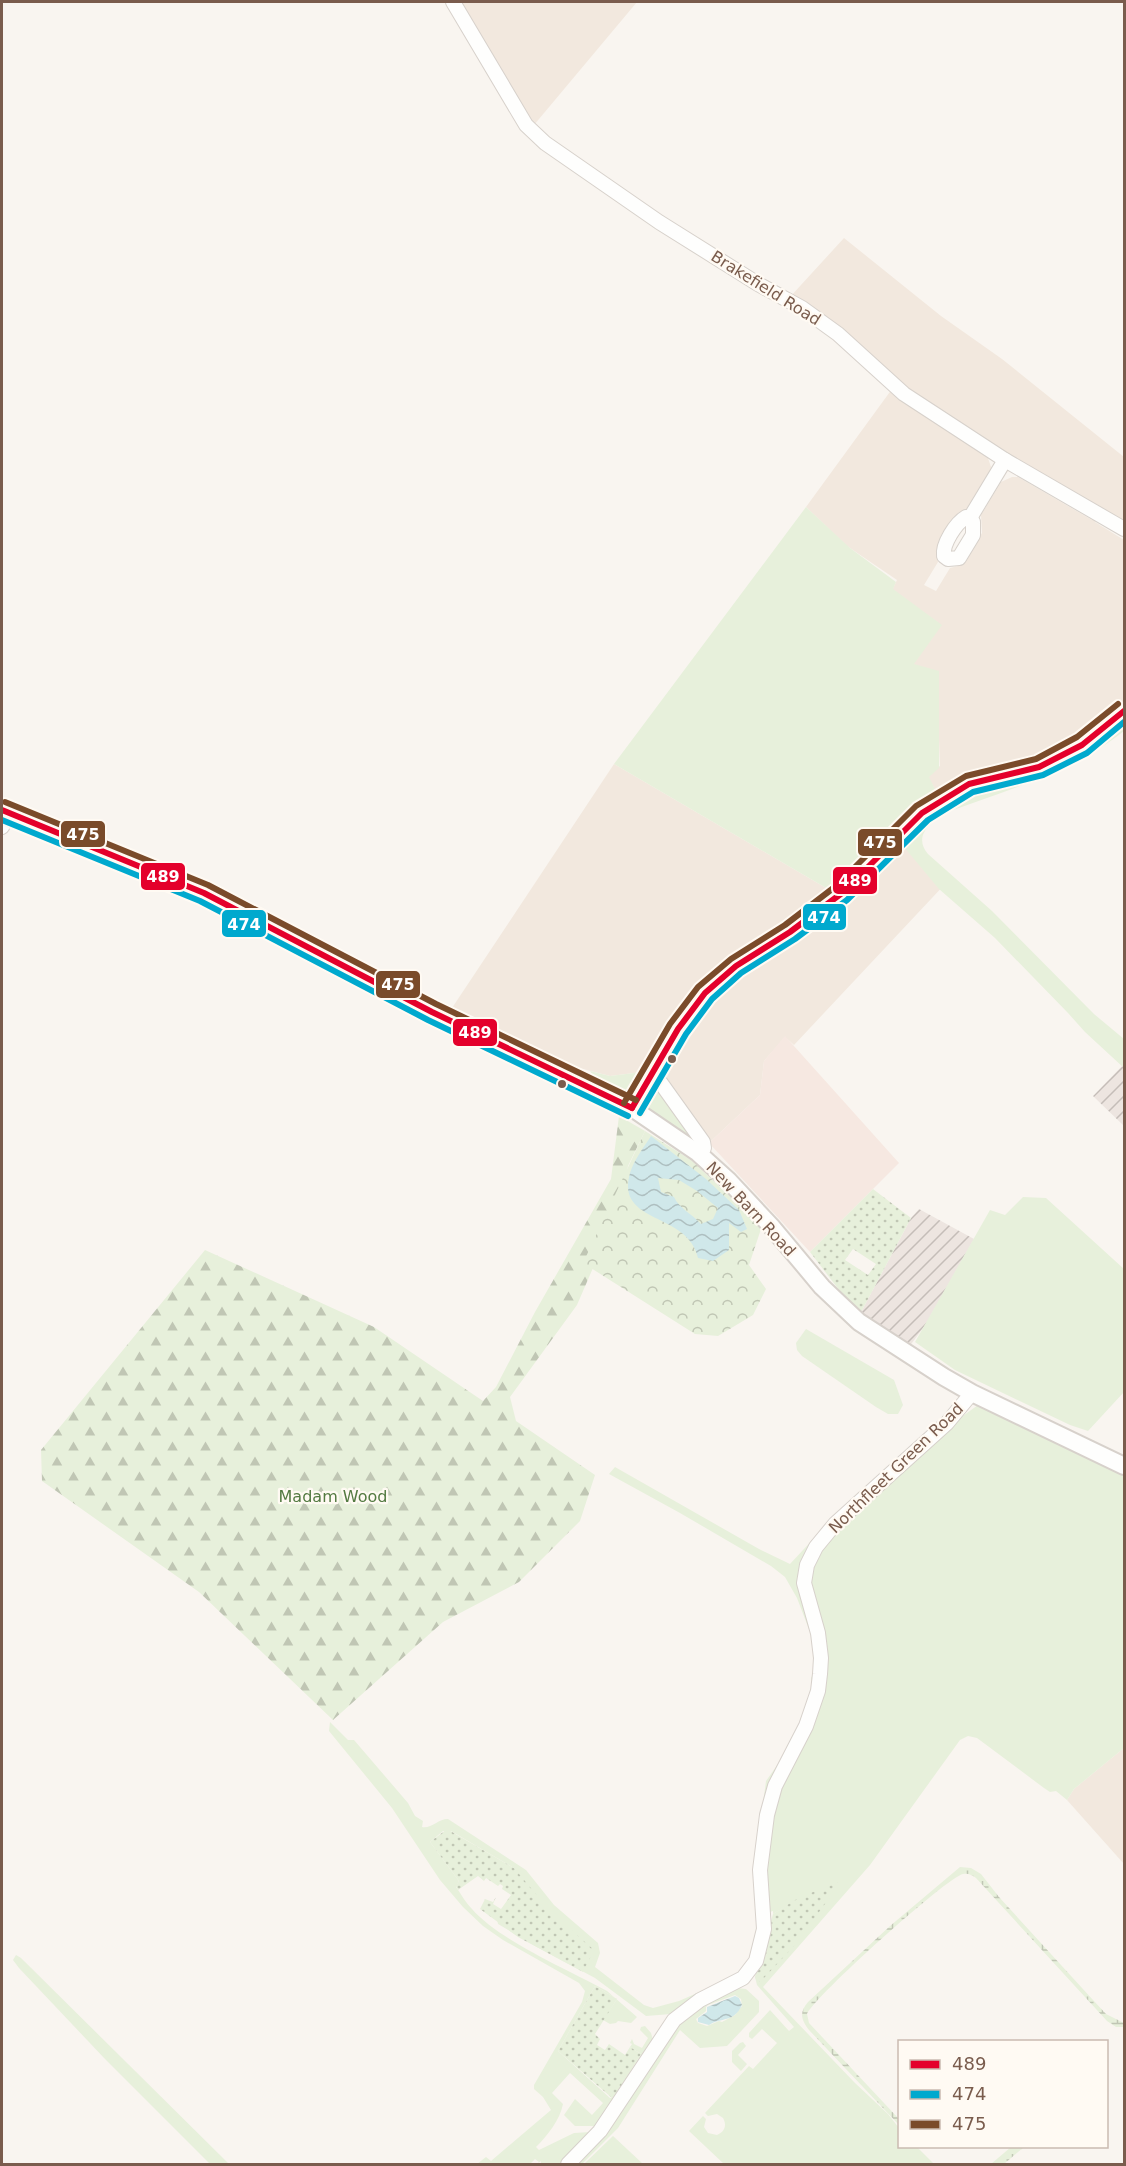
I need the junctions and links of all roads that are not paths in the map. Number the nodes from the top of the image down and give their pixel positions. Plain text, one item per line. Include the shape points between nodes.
1 (453, 2) edge
2 (1005, 460) junction
3 (970, 518) dead end
4 (1125, 529) edge
5 (1125, 711) edge
6 (4, 817) edge
7 (653, 1072) junction
8 (632, 1108) junction
9 (700, 1155) junction
10 (972, 1393) junction
11 (1125, 1466) edge
12 (568, 2164) edge

1 - 2 street, Brakefield Road via 526,124 545,143 659,222 802,308 838,334 904,394
2 - 3 street
2 - 4 street, Brakefield Road
5 - 7 street via 1082,745 1039,767 969,784 922,813 842,893 714,984 688,1013
6 - 8 street, New Barn Road via 204,893 432,1012
7 - 8 street
7 - 9 street via 704,1142
8 - 9 street, New Barn Road
9 - 10 street, New Barn Road via 745,1197 852,1317
10 - 11 street, New Barn Road
10 - 12 street, Northfleet Green Road via 947,1423 835,1524 807,1565 804,1582 818,1633 820,1674 806,1726 775,1786 767,1815 760,1870 764,1929 756,1961 743,1978 683,2010 600,2130

